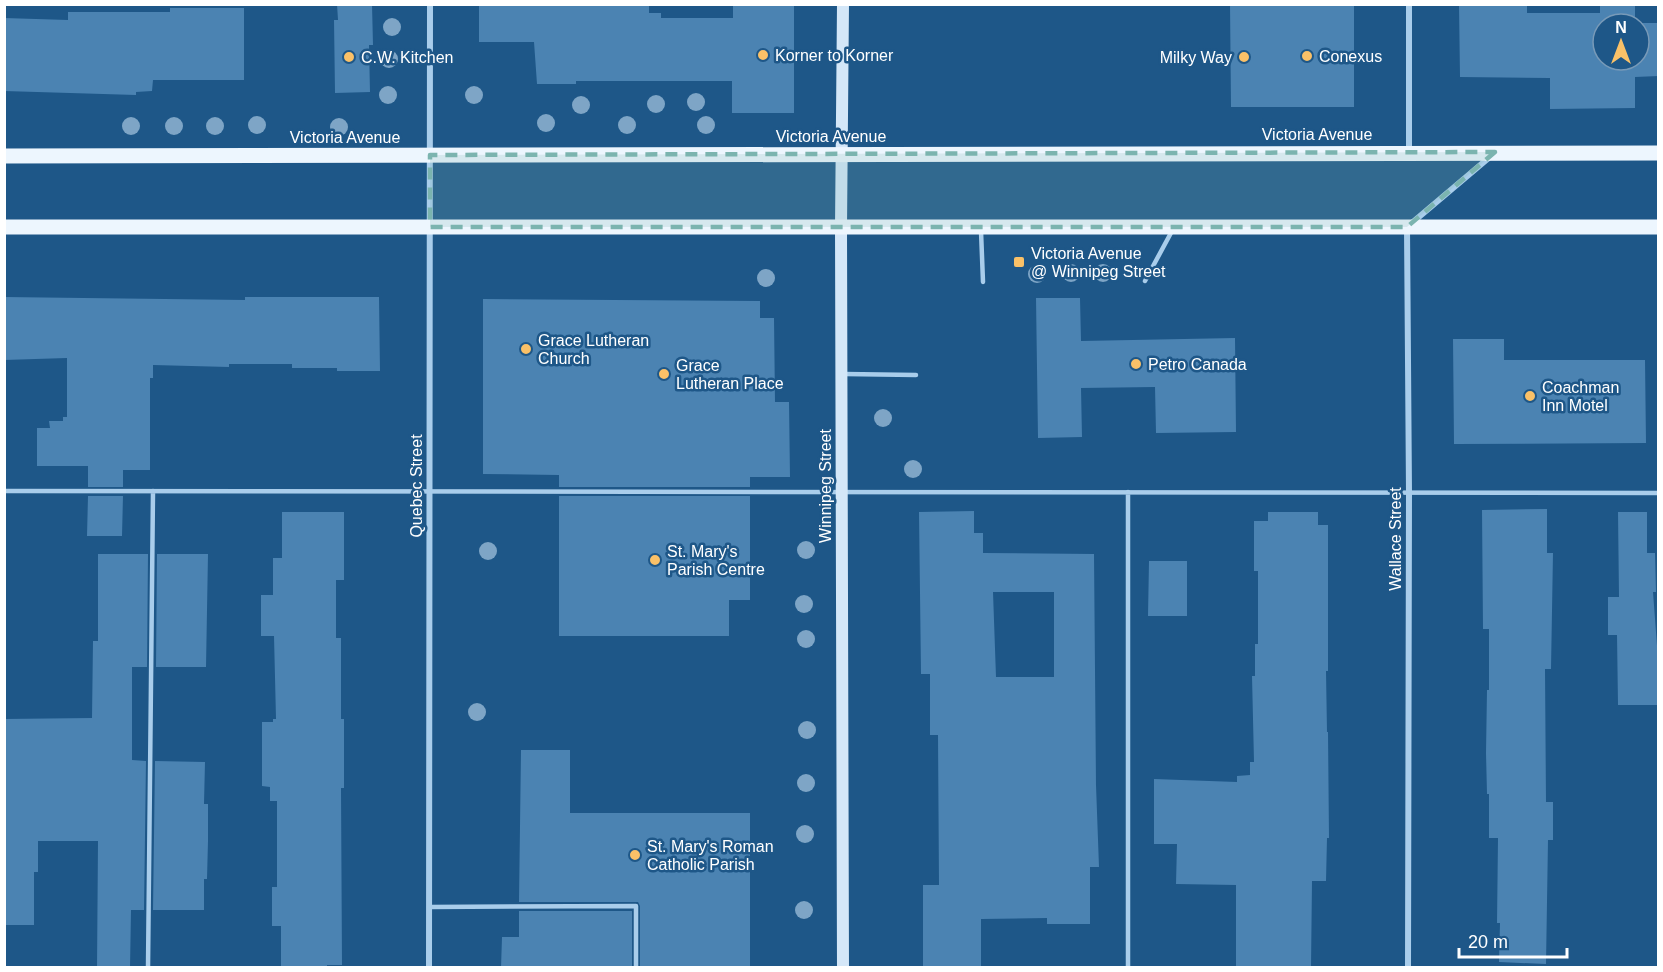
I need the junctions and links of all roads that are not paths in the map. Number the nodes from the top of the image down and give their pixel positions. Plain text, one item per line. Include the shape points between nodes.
1 (430, 4) edge
2 (843, 4) edge
3 (1409, 4) edge
4 (1409, 153) junction
5 (1495, 153) junction
6 (1659, 153) edge
7 (841, 154) junction
8 (430, 155) junction
9 (4, 156) edge
10 (4, 227) edge
11 (430, 227) junction
12 (841, 227) junction
13 (981, 227) junction
14 (1174, 227) junction
15 (1407, 227) junction
16 (1659, 227) edge
17 (1145, 281) dead end
18 (983, 282) dead end
19 (841, 374) junction
20 (916, 375) dead end
21 (4, 491) edge
22 (153, 491) junction
23 (429, 492) junction
24 (1128, 492) junction
25 (841, 493) junction
26 (1408, 493) junction
27 (1659, 493) edge
28 (429, 907) junction
29 (148, 968) edge
30 (429, 968) edge
31 (636, 968) edge
32 (843, 968) edge
33 (1128, 968) edge
34 (1408, 968) edge

1 - 8 street, Quebec Street
2 - 7 street, Winnipeg Street
3 - 4 street
4 - 5 main road, Victoria Avenue
4 - 7 main road, Victoria Avenue
5 - 6 main road, Victoria Avenue
5 - 15 street
7 - 8 main road, Victoria Avenue
7 - 12 street, Winnipeg Street
8 - 9 main road, Victoria Avenue
8 - 11 street, Quebec Street
10 - 11 main road
11 - 12 main road
11 - 23 street, Quebec Street
12 - 13 main road
12 - 19 street, Winnipeg Street
13 - 14 main road
13 - 18 lane
14 - 15 main road
14 - 17 lane
15 - 16 main road
15 - 26 street, Wallace Street
19 - 20 lane
19 - 25 street, Winnipeg Street
21 - 22 lane
22 - 23 lane
22 - 29 lane
23 - 25 lane
23 - 28 street, Quebec Street
24 - 25 lane
24 - 26 lane
24 - 33 lane
25 - 32 street, Winnipeg Street
26 - 27 lane
26 - 34 street, Wallace Street
28 - 30 street, Quebec Street
28 - 31 lane via 636,906

